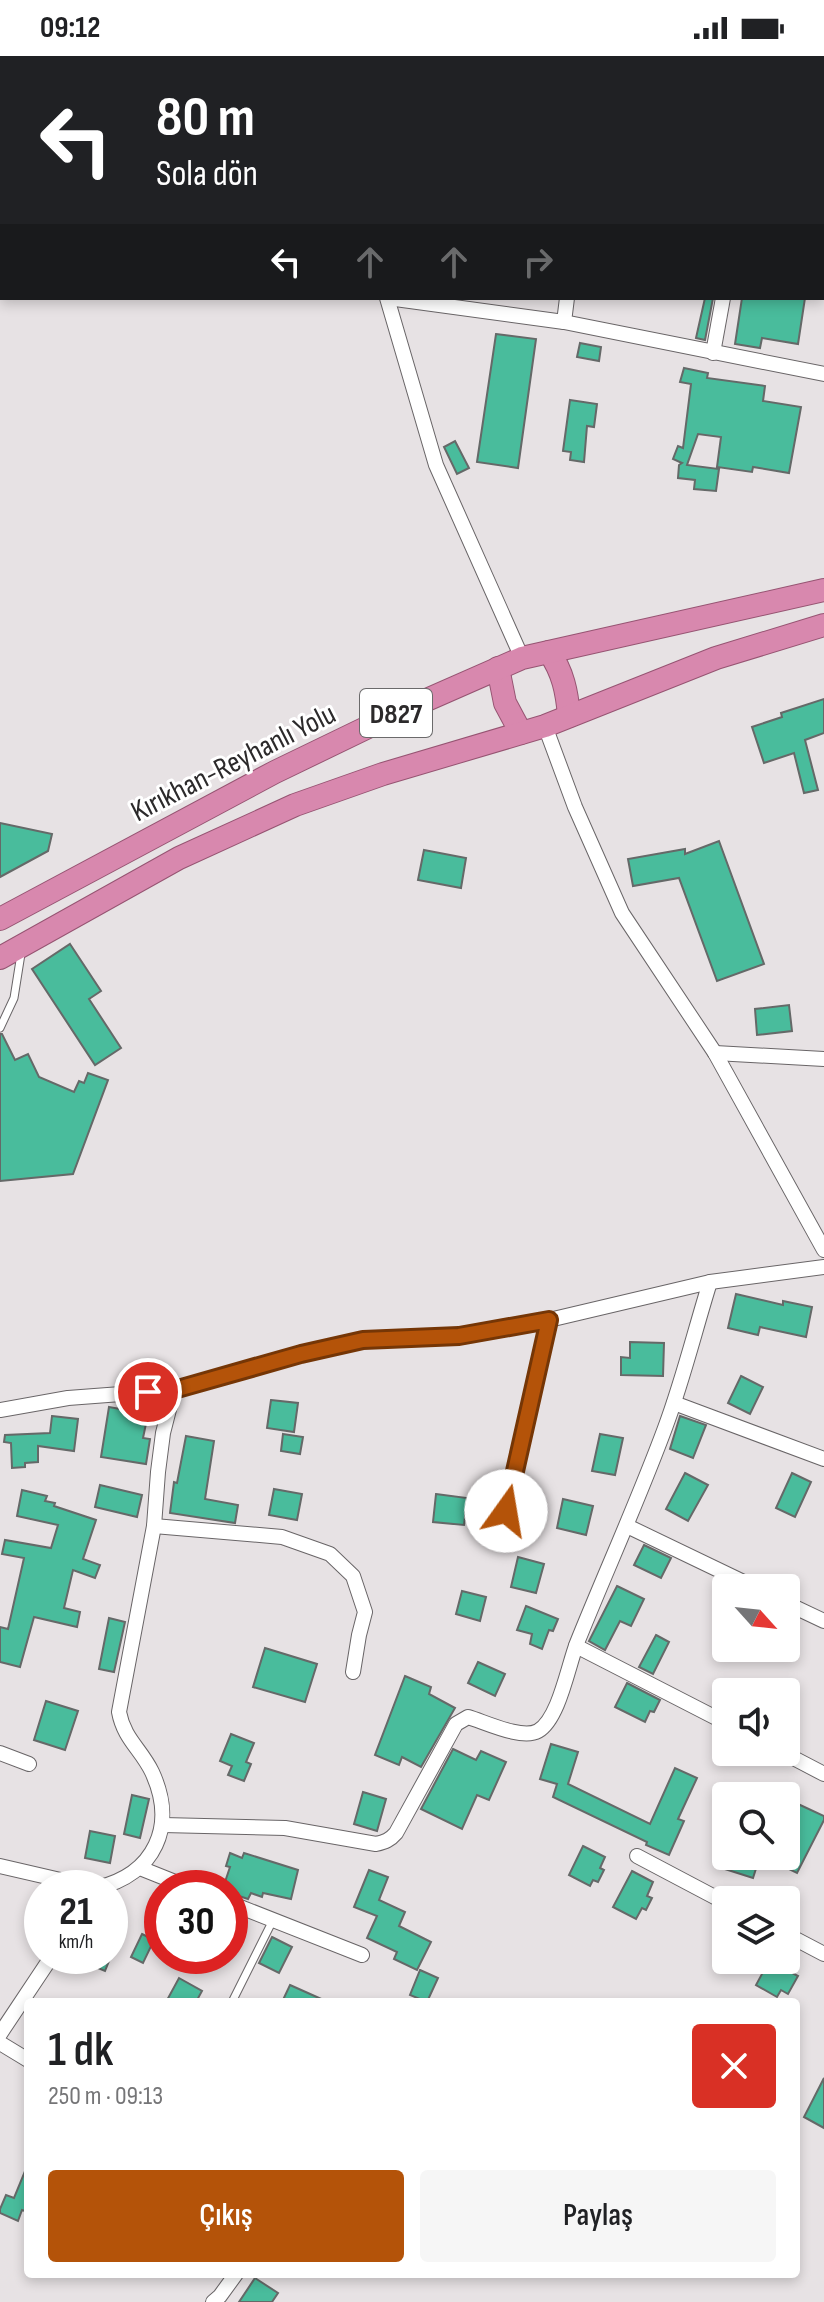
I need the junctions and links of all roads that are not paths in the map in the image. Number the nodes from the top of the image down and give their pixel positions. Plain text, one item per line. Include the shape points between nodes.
1 (389, 300) edge
2 (403, 300) edge
3 (567, 300) edge
4 (723, 300) edge
5 (564, 322) junction
6 (713, 353) junction
7 (824, 374) edge
8 (824, 590) edge
9 (824, 625) edge
10 (549, 652) junction
11 (522, 658) junction
12 (498, 668) junction
13 (569, 716) junction
14 (545, 726) junction
15 (521, 733) junction
16 (0, 919) edge
17 (22, 946) junction
18 (0, 958) edge
19 (0, 1028) edge
20 (715, 1053) junction
21 (824, 1059) edge
22 (824, 1250) edge
23 (824, 1267) edge
24 (710, 1282) junction
25 (549, 1320) junction
26 (174, 1390) junction
27 (674, 1403) junction
28 (0, 1410) edge
29 (824, 1459) edge
30 (506, 1511) dead end
31 (154, 1526) junction
32 (627, 1526) junction
33 (727, 1574) edge
34 (800, 1610) edge
35 (824, 1621) edge
36 (576, 1646) junction
37 (353, 1672) dead end
38 (712, 1716) edge
39 (0, 1753) edge
40 (800, 1761) edge
41 (29, 1764) dead end
42 (824, 1774) edge
43 (163, 1825) junction
44 (637, 1856) dead end
45 (0, 1866) edge
46 (140, 1868) junction
47 (145, 1870) edge
48 (24, 1872) edge
49 (128, 1875) edge
50 (712, 1896) edge
51 (248, 1910) edge
52 (273, 1920) junction
53 (800, 1941) edge
54 (824, 1954) edge
55 (362, 1955) dead end
56 (40, 1974) edge
57 (234, 1998) edge
58 (0, 2034) edge
59 (0, 2043) edge
60 (24, 2058) edge
61 (233, 2278) edge
62 (213, 2302) edge

1 - 11 street via 436,465
2 - 5 street
3 - 5 street
4 - 6 street
5 - 6 street
6 - 7 street
8 - 10 highway, Kırıkhan-Reyhanlı Yolu / D827
9 - 13 highway, Kırıkhan-Reyhanlı Yolu / D827 via 716,658
10 - 11 highway, Kırıkhan-Reyhanlı Yolu / D827
10 - 13 highway via 563,679
11 - 12 highway, Kırıkhan-Reyhanlı Yolu / D827
12 - 15 highway via 505,703
12 - 16 highway, Kırıkhan-Reyhanlı Yolu / D827 via 287,766
13 - 14 highway, Kırıkhan-Reyhanlı Yolu / D827
14 - 15 highway, Kırıkhan-Reyhanlı Yolu / D827
14 - 20 street via 622,913
15 - 17 highway, Kırıkhan-Reyhanlı Yolu / D827 via 383,774 268,816 179,858
17 - 18 highway, Kırıkhan-Reyhanlı Yolu / D827
17 - 19 lane via 14,998
20 - 21 street
20 - 22 street
23 - 24 street
24 - 25 street
24 - 27 street
25 - 26 street via 459,1336 363,1340
25 - 30 street
26 - 28 street via 68,1398
26 - 31 street via 163,1433
27 - 29 street
27 - 32 street
31 - 37 street via 282,1537 330,1554 353,1576 365,1612
31 - 43 street via 119,1712 125,1734 151,1771
32 - 33 street
32 - 36 street
34 - 35 street
36 - 38 street
36 - 43 street via 547,1725 522,1734 461,1719 390,1840 376,1844 285,1828
39 - 41 street
40 - 42 street
43 - 46 street
44 - 50 street
45 - 48 street
46 - 47 street
46 - 49 street
51 - 52 street
52 - 55 street
52 - 57 lane
53 - 54 street
56 - 58 street
59 - 60 street
61 - 62 street

